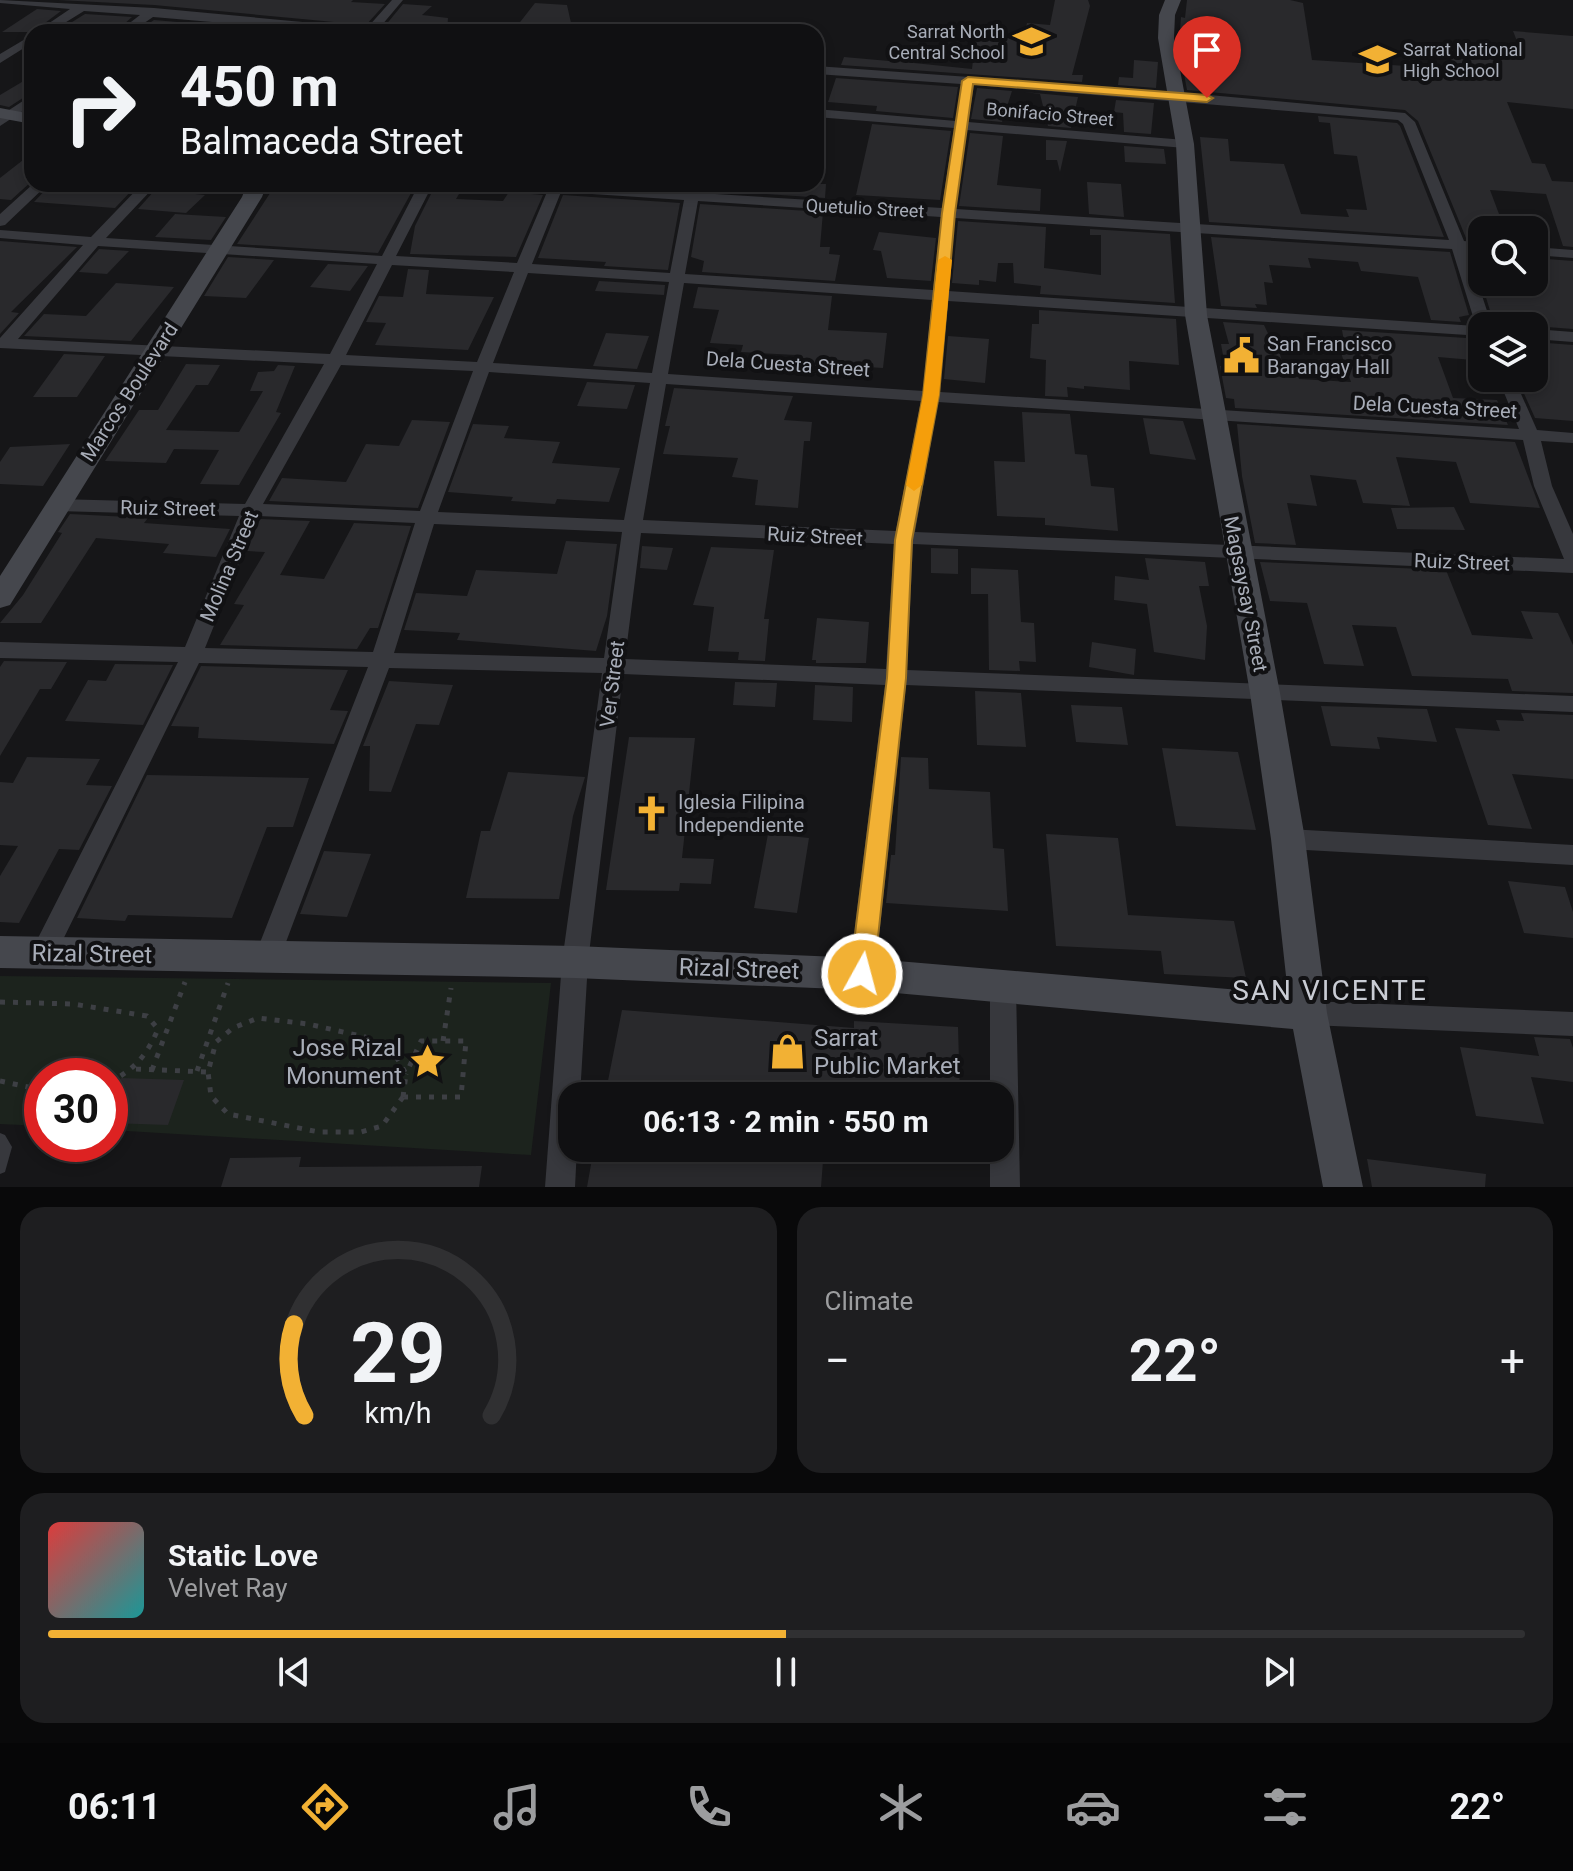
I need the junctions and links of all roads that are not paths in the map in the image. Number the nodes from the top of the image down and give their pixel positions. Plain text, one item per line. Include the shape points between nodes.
1 (0, 0) edge
2 (169, 0) edge
3 (398, 0) edge
4 (1173, 0) edge
5 (11, 1) edge
6 (0, 7) edge
7 (80, 8) junction
8 (152, 12) junction
9 (226, 20) junction
10 (55, 24) edge
11 (135, 24) edge
12 (221, 24) edge
13 (260, 24) edge
14 (376, 24) edge
15 (0, 40) edge
16 (24, 41) edge
17 (24, 45) edge
18 (0, 59) edge
19 (824, 71) edge
20 (968, 81) junction
21 (1176, 96) junction
22 (24, 104) edge
23 (824, 114) edge
24 (3, 117) edge
25 (24, 118) edge
26 (960, 125) junction
27 (1185, 144) junction
28 (32, 192) edge
29 (142, 192) edge
30 (252, 192) edge
31 (422, 192) edge
32 (554, 192) edge
33 (693, 192) edge
34 (705, 192) edge
35 (948, 213) junction
36 (0, 222) edge
37 (1189, 227) junction
38 (0, 234) edge
39 (94, 242) junction
40 (1458, 245) junction
41 (1468, 246) edge
42 (217, 252) junction
43 (1548, 252) edge
44 (1573, 254) edge
45 (384, 259) junction
46 (523, 268) junction
47 (678, 278) junction
48 (942, 295) junction
49 (1478, 312) edge
50 (1196, 315) junction
51 (1468, 327) edge
52 (1548, 335) edge
53 (1573, 337) edge
54 (3, 343) edge
55 (157, 350) junction
56 (335, 360) junction
57 (483, 367) junction
58 (660, 378) junction
59 (1512, 392) edge
60 (931, 395) junction
61 (1213, 416) junction
62 (1530, 434) junction
63 (1573, 438) edge
64 (57, 505) junction
65 (251, 510) junction
66 (426, 519) junction
67 (632, 527) junction
68 (904, 540) junction
69 (1238, 554) junction
70 (1573, 557) edge
71 (1573, 566) edge
72 (0, 598) edge
73 (0, 650) edge
74 (192, 655) junction
75 (381, 661) junction
76 (615, 666) junction
77 (896, 678) junction
78 (1265, 693) junction
79 (1573, 704) edge
80 (1288, 839) junction
81 (1573, 855) edge
82 (0, 952) edge
83 (43, 954) junction
84 (267, 958) junction
85 (575, 962) junction
86 (862, 974) junction
87 (1003, 986) junction
88 (1309, 1013) junction
89 (1573, 1024) edge
90 (0, 1140) edge
91 (0, 1167) edge
92 (560, 1187) edge
93 (1005, 1187) edge
94 (1343, 1187) edge

1 - 5 street
2 - 8 street
3 - 14 street
4 - 21 main road, Magsaysay Street via 1165,26
5 - 6 street
5 - 7 street
7 - 8 street
7 - 10 street
8 - 9 street
8 - 11 street
9 - 12 street
9 - 13 street
15 - 16 street
17 - 18 street
19 - 20 street
20 - 21 street
20 - 26 street
21 - 27 main road, Magsaysay Street
21 - 40 street via 1396,115 1409,122
22 - 24 street
23 - 26 street, Bonifacio Street
24 - 25 main road
26 - 27 street, Bonifacio Street
26 - 35 street
27 - 37 main road, Magsaysay Street
28 - 36 street
29 - 39 street
30 - 42 main road, Marcos Boulevard
31 - 45 street, Molina Street
32 - 46 street
33 - 47 street, Ver Street
34 - 35 street, Quetulio Street
35 - 37 street, Quetulio Street
35 - 48 street
37 - 40 street, Quetulio Street
37 - 50 main road, Magsaysay Street
38 - 39 street
39 - 42 street
39 - 54 street
40 - 41 street, Quetulio Street
40 - 49 street
42 - 45 street
42 - 55 main road, Marcos Boulevard
43 - 44 street
45 - 46 street
45 - 56 street, Molina Street
46 - 47 street
46 - 57 street
47 - 48 street
47 - 58 street, Ver Street
48 - 50 street
48 - 60 street
50 - 51 street
50 - 61 main road, Magsaysay Street
52 - 53 street
54 - 55 street, Dela Cuesta Street
55 - 56 street, Dela Cuesta Street
55 - 64 main road, Marcos Boulevard
56 - 57 street, Dela Cuesta Street
56 - 65 street, Molina Street
57 - 58 street, Dela Cuesta Street
57 - 66 street
58 - 60 street, Dela Cuesta Street
58 - 67 street, Ver Street
59 - 62 street
60 - 61 street, Dela Cuesta Street
60 - 68 street
61 - 62 street, Dela Cuesta Street
61 - 69 main road, Magsaysay Street
62 - 63 street, Dela Cuesta Street
62 - 70 street via 1543,486
64 - 65 street, Ruiz Street
64 - 72 main road, Marcos Boulevard
65 - 66 street, Ruiz Street
65 - 74 street, Molina Street
66 - 67 street, Ruiz Street
66 - 75 street
67 - 68 street, Ruiz Street
67 - 76 street, Ver Street
68 - 69 street, Ruiz Street
68 - 77 street
69 - 71 street, Ruiz Street
69 - 78 main road, Magsaysay Street
73 - 74 street
74 - 75 street
74 - 83 street, Molina Street
75 - 76 street
75 - 84 street
76 - 77 street
76 - 85 street, Ver Street
77 - 78 street
77 - 86 street
78 - 79 street
78 - 80 main road, Magsaysay Street
80 - 81 street
80 - 88 main road, Magsaysay Street
82 - 83 main road, Rizal Street
83 - 84 main road, Rizal Street
84 - 85 main road, Rizal Street
85 - 86 main road, Rizal Street
85 - 92 street, Ver Street
86 - 87 main road, Rizal Street
87 - 88 main road, Rizal Street
87 - 93 street
88 - 89 street, Rizal Street
88 - 94 main road, Magsaysay Street
90 - 91 lane via 5,1147

